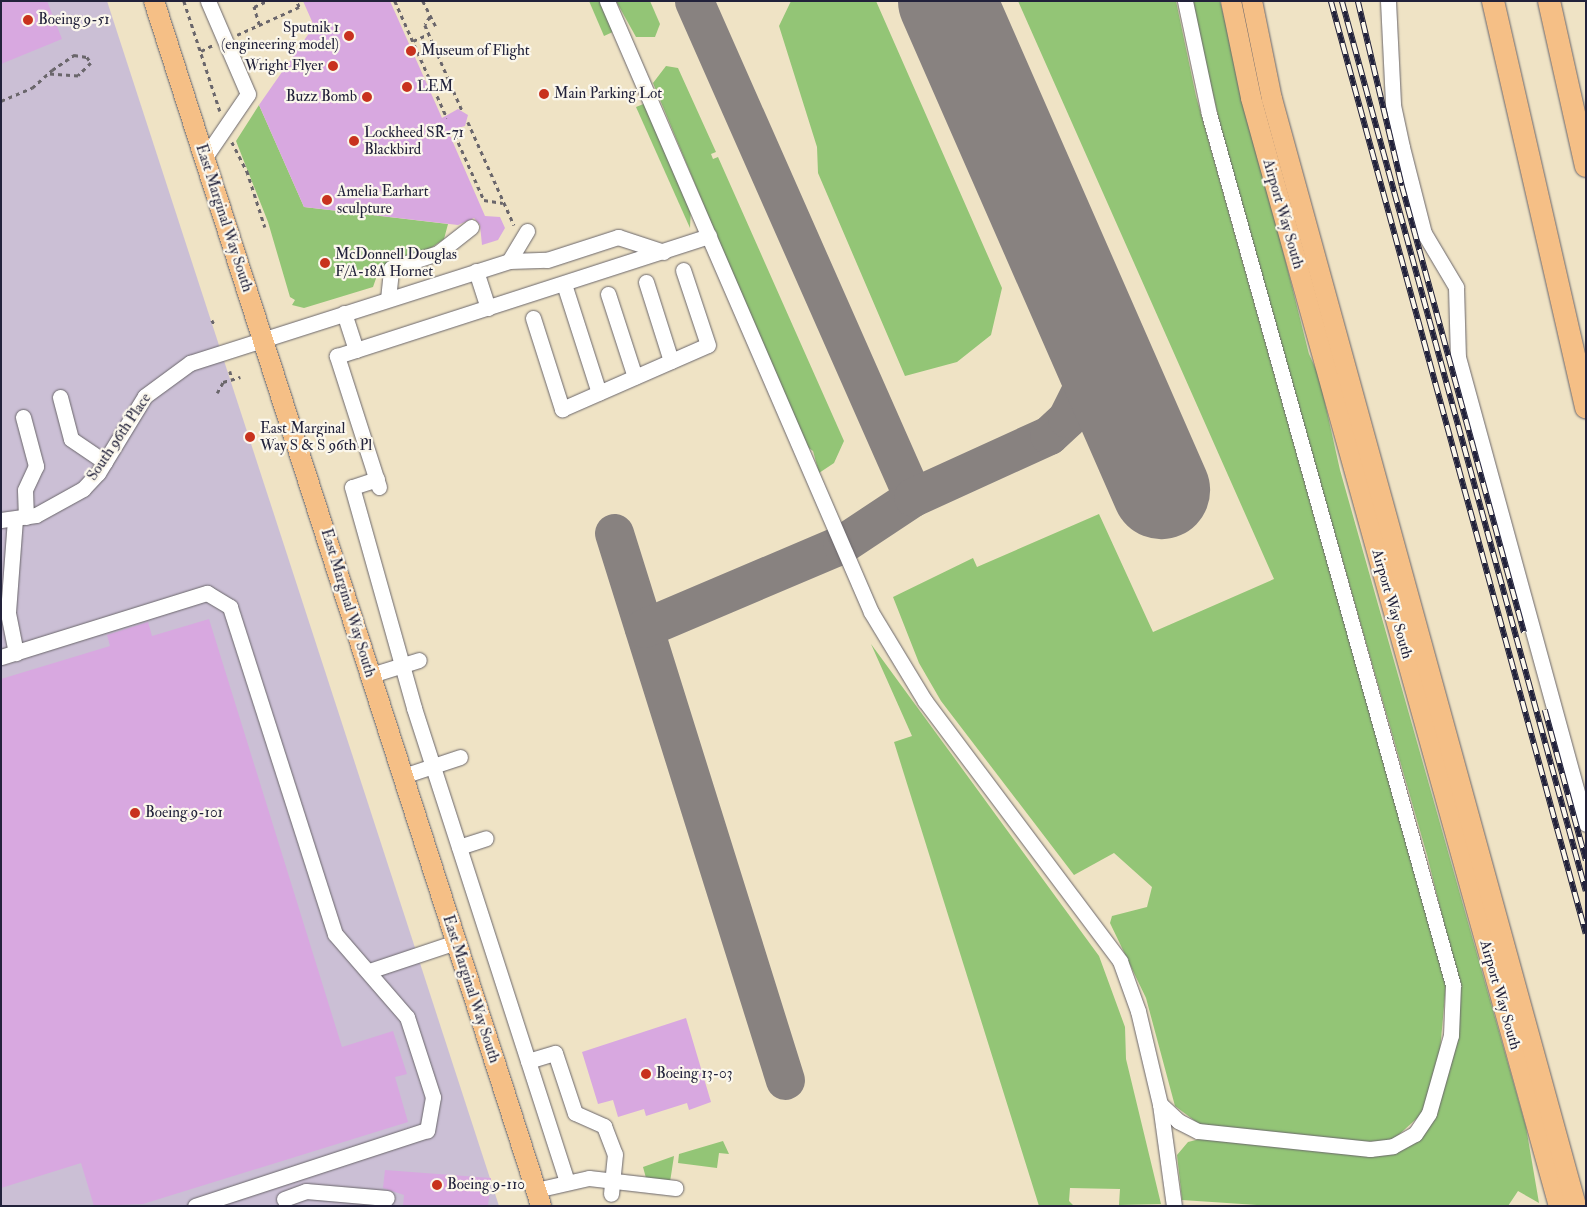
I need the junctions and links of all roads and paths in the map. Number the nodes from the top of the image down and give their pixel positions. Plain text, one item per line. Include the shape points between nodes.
1 (154, 1) edge
2 (184, 1) edge
3 (208, 1) edge
4 (267, 1) edge
5 (296, 1) edge
6 (395, 1) edge
7 (423, 1) edge
8 (607, 1) edge
9 (1185, 1) edge
10 (1231, 1) edge
11 (1252, 1) edge
12 (1388, 1) edge
13 (1493, 1) edge
14 (1549, 1) edge
15 (430, 17) junction
16 (436, 26) dead end
17 (429, 34) junction
18 (413, 41) junction
19 (49, 74) junction
20 (1, 100) edge
21 (462, 110) dead end
22 (232, 117) junction
23 (447, 118) dead end
24 (468, 122) dead end
25 (452, 128) dead end
26 (205, 157) junction
27 (1586, 166) edge
28 (504, 203) junction
29 (471, 227) dead end
30 (527, 231) joint
31 (709, 236) junction
32 (664, 252) junction
33 (509, 260) junction
34 (684, 270) dead end
35 (476, 271) junction
36 (646, 282) dead end
37 (564, 284) junction
38 (608, 294) dead end
39 (388, 299) junction
40 (488, 308) junction
41 (344, 313) junction
42 (533, 318) dead end
43 (212, 320) dead end
44 (216, 326) dead end
45 (264, 339) junction
46 (356, 350) junction
47 (671, 361) junction
48 (230, 371) dead end
49 (240, 377) dead end
50 (635, 377) junction
51 (232, 379) junction
52 (217, 393) dead end
53 (598, 393) junction
54 (60, 397) dead end
55 (1586, 408) edge
56 (23, 416) dead end
57 (105, 462) junction
58 (14, 519) edge
59 (8, 655) edge
60 (419, 660) dead end
61 (402, 665) junction
62 (371, 675) junction
63 (460, 758) dead end
64 (433, 766) junction
65 (403, 776) junction
66 (1586, 824) edge
67 (486, 838) dead end
68 (459, 847) junction
69 (456, 942) junction
70 (369, 971) junction
71 (528, 1061) junction
72 (1160, 1104) junction
73 (286, 1177) junction
74 (567, 1181) junction
75 (611, 1187) junction
76 (675, 1188) dead end
77 (387, 1198) dead end
78 (538, 1198) edge
79 (284, 1202) edge
80 (195, 1206) edge
81 (1174, 1206) edge
82 (1559, 1206) edge
83 (1576, 1206) edge

1 - 26 main road, East Marginal Way South
2 - 22 path via 219,110
3 - 22 street via 248,94
4 - 5 path via 254,7 259,25 299,7
6 - 18 path
7 - 15 path
8 - 31 street
9 - 72 street via 1209,114 1453,985 1451,1036 1429,1113 1415,1134 1393,1146 1370,1149 1198,1131 1178,1121
10 - 82 main road, Airport Way South via 1251,98
11 - 83 main road, Airport Way South via 1272,99
12 - 66 street via 1393,105 1402,147 1424,233 1456,287 1458,357
13 - 55 highway
14 - 27 highway
15 - 16 path
15 - 17 path via 424,25
17 - 18 path
17 - 21 path
18 - 23 path
19 - 19 path via 74,55 87,57 91,63 78,76
19 - 20 path via 32,88
22 - 26 street
24 - 28 path
25 - 28 path via 484,200
26 - 45 main road, East Marginal Way South
28 - 30 path via 513,225
29 - 39 street via 442,250 391,268
30 - 33 street
31 - 32 street
31 - 72 street via 871,612 925,701 1120,961 1138,1011
32 - 33 street, South 96th Place via 618,237 547,260
32 - 37 street
33 - 35 street, South 96th Place
34 - 47 street via 708,346
35 - 39 street, South 96th Place
35 - 40 street
36 - 47 street
37 - 40 street
37 - 53 street
38 - 50 street
39 - 41 street, South 96th Place
40 - 46 street
41 - 45 street, South 96th Place
41 - 46 street
42 - 53 street via 562,409
43 - 44 path
45 - 57 street, South 96th Place via 190,363 157,384 131,416
45 - 62 main road, East Marginal Way South
46 - 61 street via 338,356 378,484 352,487
47 - 50 street
48 - 51 path
49 - 51 path
50 - 53 street
51 - 52 path via 223,382
54 - 57 street via 71,438
56 - 58 street via 36,466
57 - 58 street, South 96th Place via 62,504
58 - 59 street
59 - 70 street via 207,593 230,607 335,934
60 - 61 street
61 - 62 street
61 - 64 street
62 - 65 main road, East Marginal Way South
63 - 64 street
64 - 65 street
64 - 68 street
65 - 69 main road, East Marginal Way South
67 - 68 street
68 - 71 street
69 - 70 street
69 - 78 main road, East Marginal Way South
70 - 73 street via 407,1017 432,1097 430,1127 419,1136
71 - 74 street
71 - 75 street via 555,1053 574,1113 604,1126 615,1154
72 - 81 street
73 - 79 street
73 - 80 street
74 - 75 street
74 - 78 street
75 - 76 street
77 - 79 street via 306,1191

